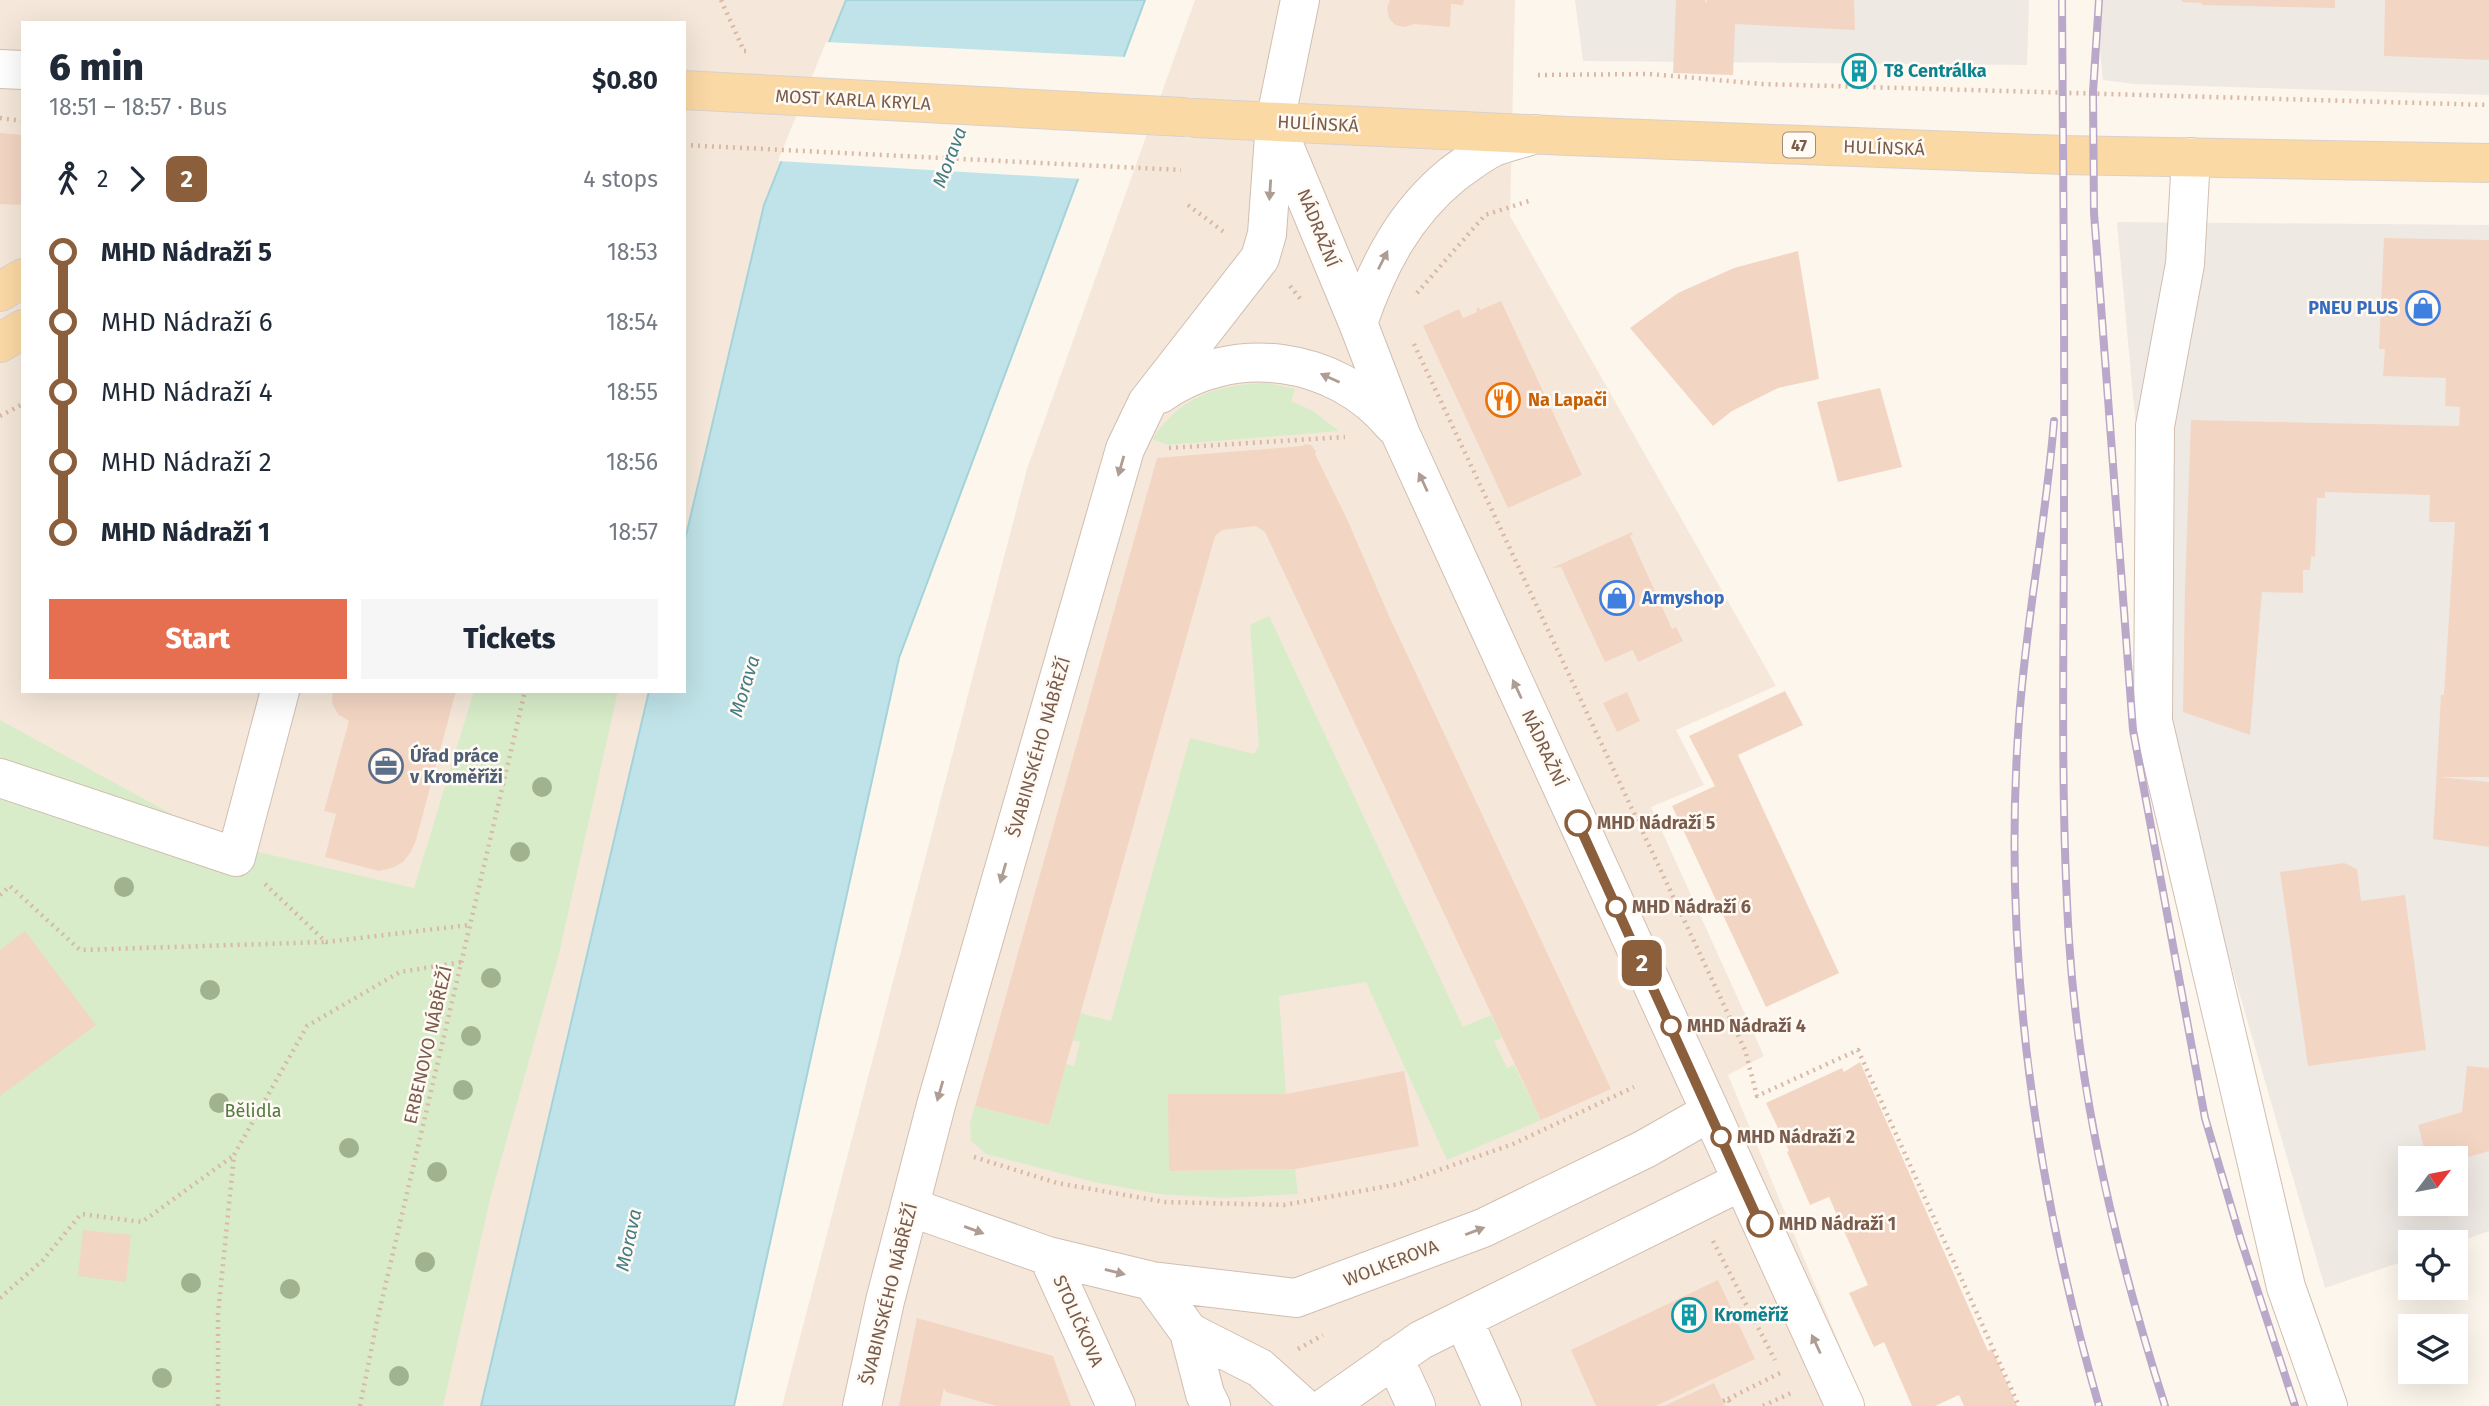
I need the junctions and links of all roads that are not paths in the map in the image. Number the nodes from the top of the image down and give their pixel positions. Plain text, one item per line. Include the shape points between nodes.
1 (1300, 0) edge
2 (0, 69) edge
3 (21, 70) edge
4 (686, 90) edge
5 (731, 94) junction
6 (686, 100) edge
7 (1189, 117) joint
8 (1275, 122) junction
9 (1535, 134) junction
10 (2191, 157) junction
11 (2489, 163) edge
12 (21, 279) edge
13 (0, 292) edge
14 (1358, 323) junction
15 (1147, 403) junction
16 (1401, 435) junction
17 (279, 693) edge
18 (0, 778) edge
19 (1710, 1112) junction
20 (1742, 1181) junction
21 (910, 1207) junction
22 (1048, 1256) junction
23 (1152, 1281) junction
24 (1463, 1319) junction
25 (1189, 1332) junction
26 (1394, 1358) junction
27 (862, 1406) edge
28 (1116, 1406) edge
29 (1210, 1406) edge
30 (1302, 1406) edge
31 (1327, 1406) edge
32 (1416, 1406) edge
33 (1503, 1406) edge
34 (1845, 1406) edge
35 (2328, 1406) edge

1 - 8 street, ŠVABINSKÉHO NÁBŘEŽÍ
2 - 3 street
4 - 5 main road, 47
5 - 6 main road, 47
5 - 7 main road, MOST KARLA KRYLA / 47
7 - 8 main road, HULÍNSKÁ / 47
8 - 9 main road, HULÍNSKÁ / 47
8 - 14 street, NÁDRAŽNÍ
8 -> 15 street, ŠVABINSKÉHO NÁBŘEŽÍ via 1267,234 1260,258
9 - 10 main road, HULÍNSKÁ / 47
14 -> 9 street via 1381,264 1417,208 1466,164 1494,148
10 - 11 main road, HULÍNSKÁ / 47
10 - 35 street via 2185,264 2155,425 2153,721 2286,1287
12 - 13 main road
14 - 16 street, NÁDRAŽNÍ
16 -> 15 street via 1356,391 1299,366 1235,363 1174,384
15 -> 21 street, ŠVABINSKÉHO NÁBŘEŽÍ via 1121,463
19 -> 16 street, NÁDRAŽNÍ
17 - 18 street via 236,857
19 - 20 street, NÁDRAŽNÍ
23 -> 19 street, WOLKEROVA via 1296,1298 1483,1228 1646,1149
20 - 24 street
34 -> 20 street, NÁDRAŽNÍ
21 -> 22 street, STOLIČKOVA
21 - 27 street, ŠVABINSKÉHO NÁBŘEŽÍ
22 -> 23 street, WOLKEROVA
22 - 28 street, STOLIČKOVA
23 - 25 street
24 - 26 street
24 - 33 street
25 - 29 street
25 - 30 street via 1259,1368
26 - 31 street
26 - 32 street

